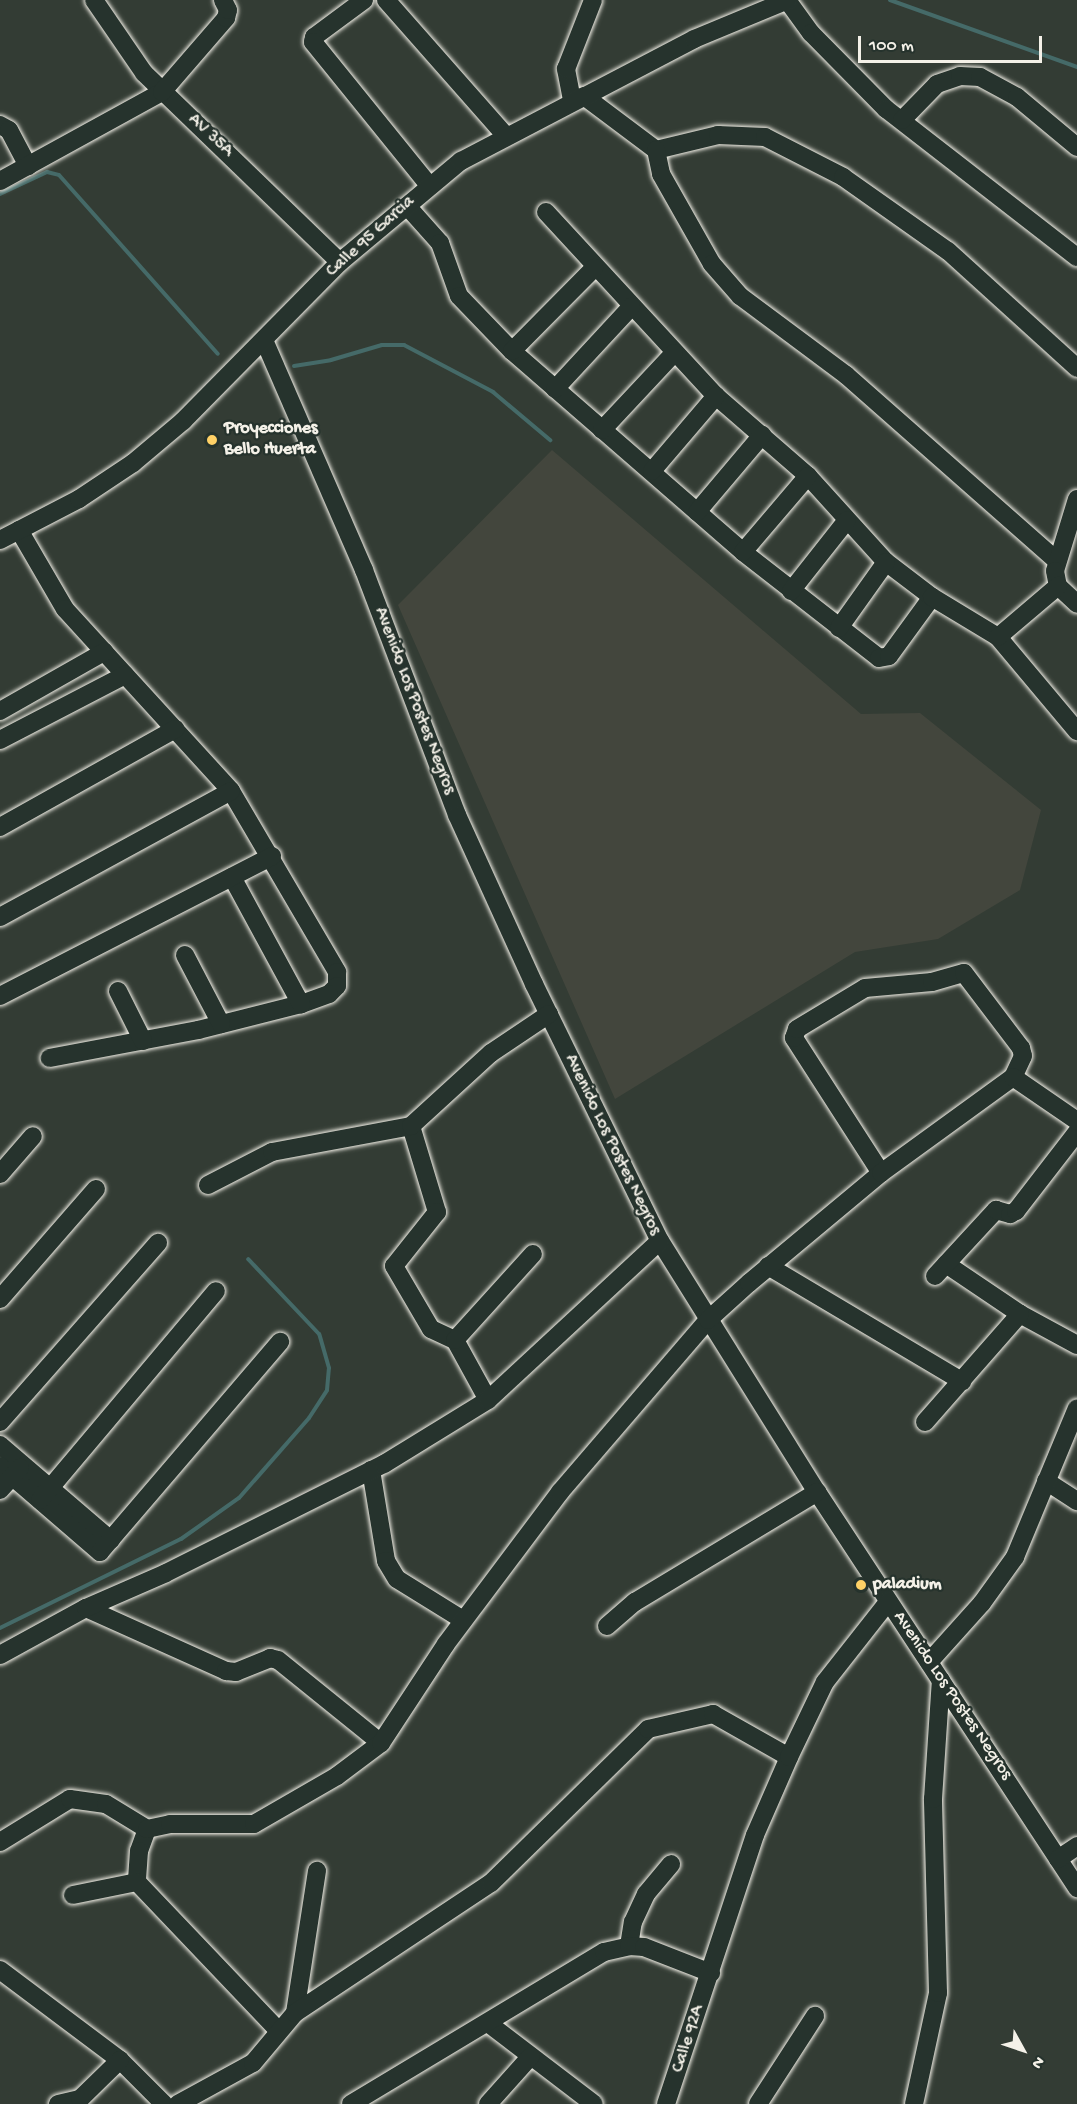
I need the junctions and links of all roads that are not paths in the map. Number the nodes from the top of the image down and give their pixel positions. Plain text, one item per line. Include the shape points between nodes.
1 (94, 0) edge
2 (224, 0) edge
3 (364, 0) edge
4 (386, 0) edge
5 (593, 0) edge
6 (788, 0) edge
7 (162, 92) junction
8 (578, 98) junction
9 (902, 120) junction
10 (0, 125) edge
11 (505, 135) junction
12 (1077, 147) edge
13 (656, 150) junction
14 (28, 166) junction
15 (0, 181) edge
16 (429, 185) junction
17 (407, 206) junction
18 (546, 212) dead end
19 (1077, 257) edge
20 (340, 262) junction
21 (594, 268) junction
22 (631, 307) junction
23 (264, 340) junction
24 (512, 351) junction
25 (674, 353) junction
26 (1077, 368) edge
27 (555, 390) junction
28 (716, 396) junction
29 (602, 430) junction
30 (762, 435) junction
31 (652, 471) junction
32 (808, 476) junction
33 (1077, 499) edge
34 (698, 512) junction
35 (1074, 518) edge
36 (847, 520) junction
37 (19, 530) junction
38 (0, 540) edge
39 (743, 552) junction
40 (1057, 561) junction
41 (886, 562) junction
42 (1058, 586) junction
43 (791, 591) junction
44 (932, 597) junction
45 (1077, 604) edge
46 (839, 628) junction
47 (999, 637) junction
48 (104, 652) junction
49 (125, 675) junction
50 (0, 711) edge
51 (175, 729) junction
52 (1077, 731) edge
53 (0, 740) edge
54 (231, 791) junction
55 (0, 827) edge
56 (272, 856) junction
57 (232, 877) junction
58 (0, 917) edge
59 (186, 955) dead end
60 (117, 991) dead end
61 (0, 996) edge
62 (301, 1004) junction
63 (549, 1014) junction
64 (221, 1024) junction
65 (143, 1041) junction
66 (50, 1058) dead end
67 (1013, 1077) junction
68 (1076, 1121) edge
69 (411, 1126) junction
70 (33, 1136) dead end
71 (881, 1173) junction
72 (0, 1174) edge
73 (208, 1185) dead end
74 (96, 1189) dead end
75 (660, 1241) junction
76 (158, 1243) dead end
77 (533, 1254) dead end
78 (768, 1266) junction
79 (216, 1291) dead end
80 (0, 1299) edge
81 (1020, 1314) junction
82 (708, 1320) junction
83 (455, 1340) junction
84 (280, 1342) dead end
85 (1077, 1345) edge
86 (962, 1381) junction
87 (488, 1400) junction
88 (1077, 1408) edge
89 (0, 1422) edge
90 (925, 1422) dead end
91 (0, 1445) edge
92 (12, 1469) edge
93 (371, 1470) junction
94 (1047, 1481) junction
95 (0, 1490) edge
96 (817, 1492) junction
97 (45, 1494) junction
98 (1077, 1501) edge
99 (888, 1602) junction
100 (86, 1608) junction
101 (463, 1620) junction
102 (607, 1626) dead end
103 (0, 1655) edge
104 (929, 1662) junction
105 (941, 1680) junction
106 (381, 1743) junction
107 (789, 1757) junction
108 (147, 1829) junction
109 (0, 1842) edge
110 (1077, 1846) edge
111 (1058, 1859) junction
112 (671, 1864) dead end
113 (317, 1872) dead end
114 (137, 1882) junction
115 (1077, 1888) edge
116 (73, 1895) dead end
117 (629, 1946) junction
118 (0, 1970) edge
119 (711, 1973) junction
120 (295, 2013) junction
121 (815, 2016) dead end
122 (488, 2023) junction
123 (278, 2030) junction
124 (531, 2056) junction
125 (120, 2060) junction
126 (58, 2104) edge
127 (164, 2104) edge
128 (178, 2104) edge
129 (351, 2104) edge
130 (488, 2104) edge
131 (594, 2104) edge
132 (666, 2104) edge
133 (758, 2104) edge
134 (914, 2104) edge

1 - 7 street, AV 35A via 133,59
2 - 7 street via 226,18
3 - 16 street via 314,37 313,42
4 - 11 street
5 - 8 street via 566,69
6 - 8 street, Calle 95 Garcia via 694,39
6 - 9 street via 811,33
7 - 14 street
7 - 20 street, AV 35A
8 - 11 street, Calle 95 Garcia
8 - 13 street
9 - 12 street via 937,84 960,75 980,77 1017,97
9 - 19 street
10 - 14 street via 9,130
11 - 16 street, Calle 95 Garcia
13 - 26 street via 718,135 765,137 843,177 948,251
13 - 40 street via 661,174 712,264 740,296 846,375
14 - 15 street
16 - 17 street, Calle 95 Garcia
17 - 20 street, Calle 95 Garcia
17 - 24 street via 440,243 459,296
18 - 21 street
20 - 23 street, Calle 95 Garcia
21 - 22 street
21 - 24 street
22 - 25 street
22 - 27 street
23 - 37 street, Calle 95 Garcia via 183,422 133,463 76,500
23 - 63 street, Avenido Los Postes Negros via 364,570 457,815
24 - 27 street
25 - 28 street
25 - 29 street
27 - 29 street
28 - 30 street
28 - 31 street
29 - 31 street
30 - 32 street
30 - 34 street
31 - 34 street
32 - 36 street
32 - 39 street
33 - 35 street
34 - 39 street
35 - 40 street
36 - 41 street
36 - 43 street
37 - 38 street, Calle 95 Garcia
37 - 48 street via 54,593
39 - 43 street
40 - 42 street
41 - 44 street
41 - 46 street
42 - 45 street
42 - 47 street
43 - 46 street
44 - 46 street via 884,659
44 - 47 street
47 - 52 street
48 - 49 street
48 - 50 street
49 - 51 street
49 - 53 street
51 - 54 street
51 - 55 street
54 - 56 street
54 - 58 street
56 - 57 street
56 - 62 street via 337,972 337,986 329,994
57 - 61 street
57 - 62 street
59 - 64 street
60 - 65 street
62 - 64 street
63 - 69 street via 491,1053
63 - 75 street, Avenido Los Postes Negros
64 - 65 street
65 - 66 street
67 - 68 street
67 - 71 street
67 - 71 street via 1023,1056 1021,1048 964,973 932,982 865,988 796,1029 794,1038
68 - 81 street via 1016,1211 1010,1214 996,1210 940,1270
69 - 73 street via 272,1152
69 - 83 street via 437,1212 394,1266 431,1329
70 - 72 street
71 - 78 street
74 - 80 street
75 - 82 street, Avenido Los Postes Negros
75 - 87 street
76 - 89 street
77 - 83 street
78 - 82 street
78 - 86 street
79 - 97 street
81 - 85 street
81 - 86 street
82 - 96 street, Avenido Los Postes Negros
82 - 101 street via 560,1492
83 - 87 street
84 - 97 street via 106,1546
86 - 90 street
87 - 93 street
88 - 94 street
91 - 92 street
92 - 95 street
92 - 97 street
93 - 100 street via 166,1573
93 - 101 street via 382,1544 391,1570 397,1579
94 - 98 street
94 - 104 street via 1015,1557 982,1603
96 - 99 street, Avenido Los Postes Negros
96 - 102 street via 634,1602
99 - 104 street, Avenido Los Postes Negros
99 - 107 street, Calle 92A via 825,1682
100 - 103 street
100 - 106 street via 226,1671 237,1672 270,1658 278,1660
101 - 106 street
104 - 105 street, Avenido Los Postes Negros
105 - 111 street, Avenido Los Postes Negros
105 - 134 street via 933,1799 938,1993
106 - 108 street via 337,1776 262,1822 170,1824
107 - 119 street, Calle 92A via 755,1835
107 - 120 street via 713,1714 648,1729 491,1882
108 - 109 street via 106,1804 70,1799
108 - 114 street via 139,1851
110 - 111 street
111 - 115 street, Avenido Los Postes Negros
112 - 117 street via 646,1894 633,1922
113 - 120 street
114 - 116 street
114 - 123 street
117 - 119 street via 644,1947
117 - 122 street via 604,1952
118 - 125 street
119 - 132 street, Calle 92A
120 - 123 street
121 - 133 street
122 - 124 street
122 - 129 street
123 - 128 street via 253,2063
124 - 130 street
124 - 131 street
125 - 126 street via 80,2099
125 - 127 street

